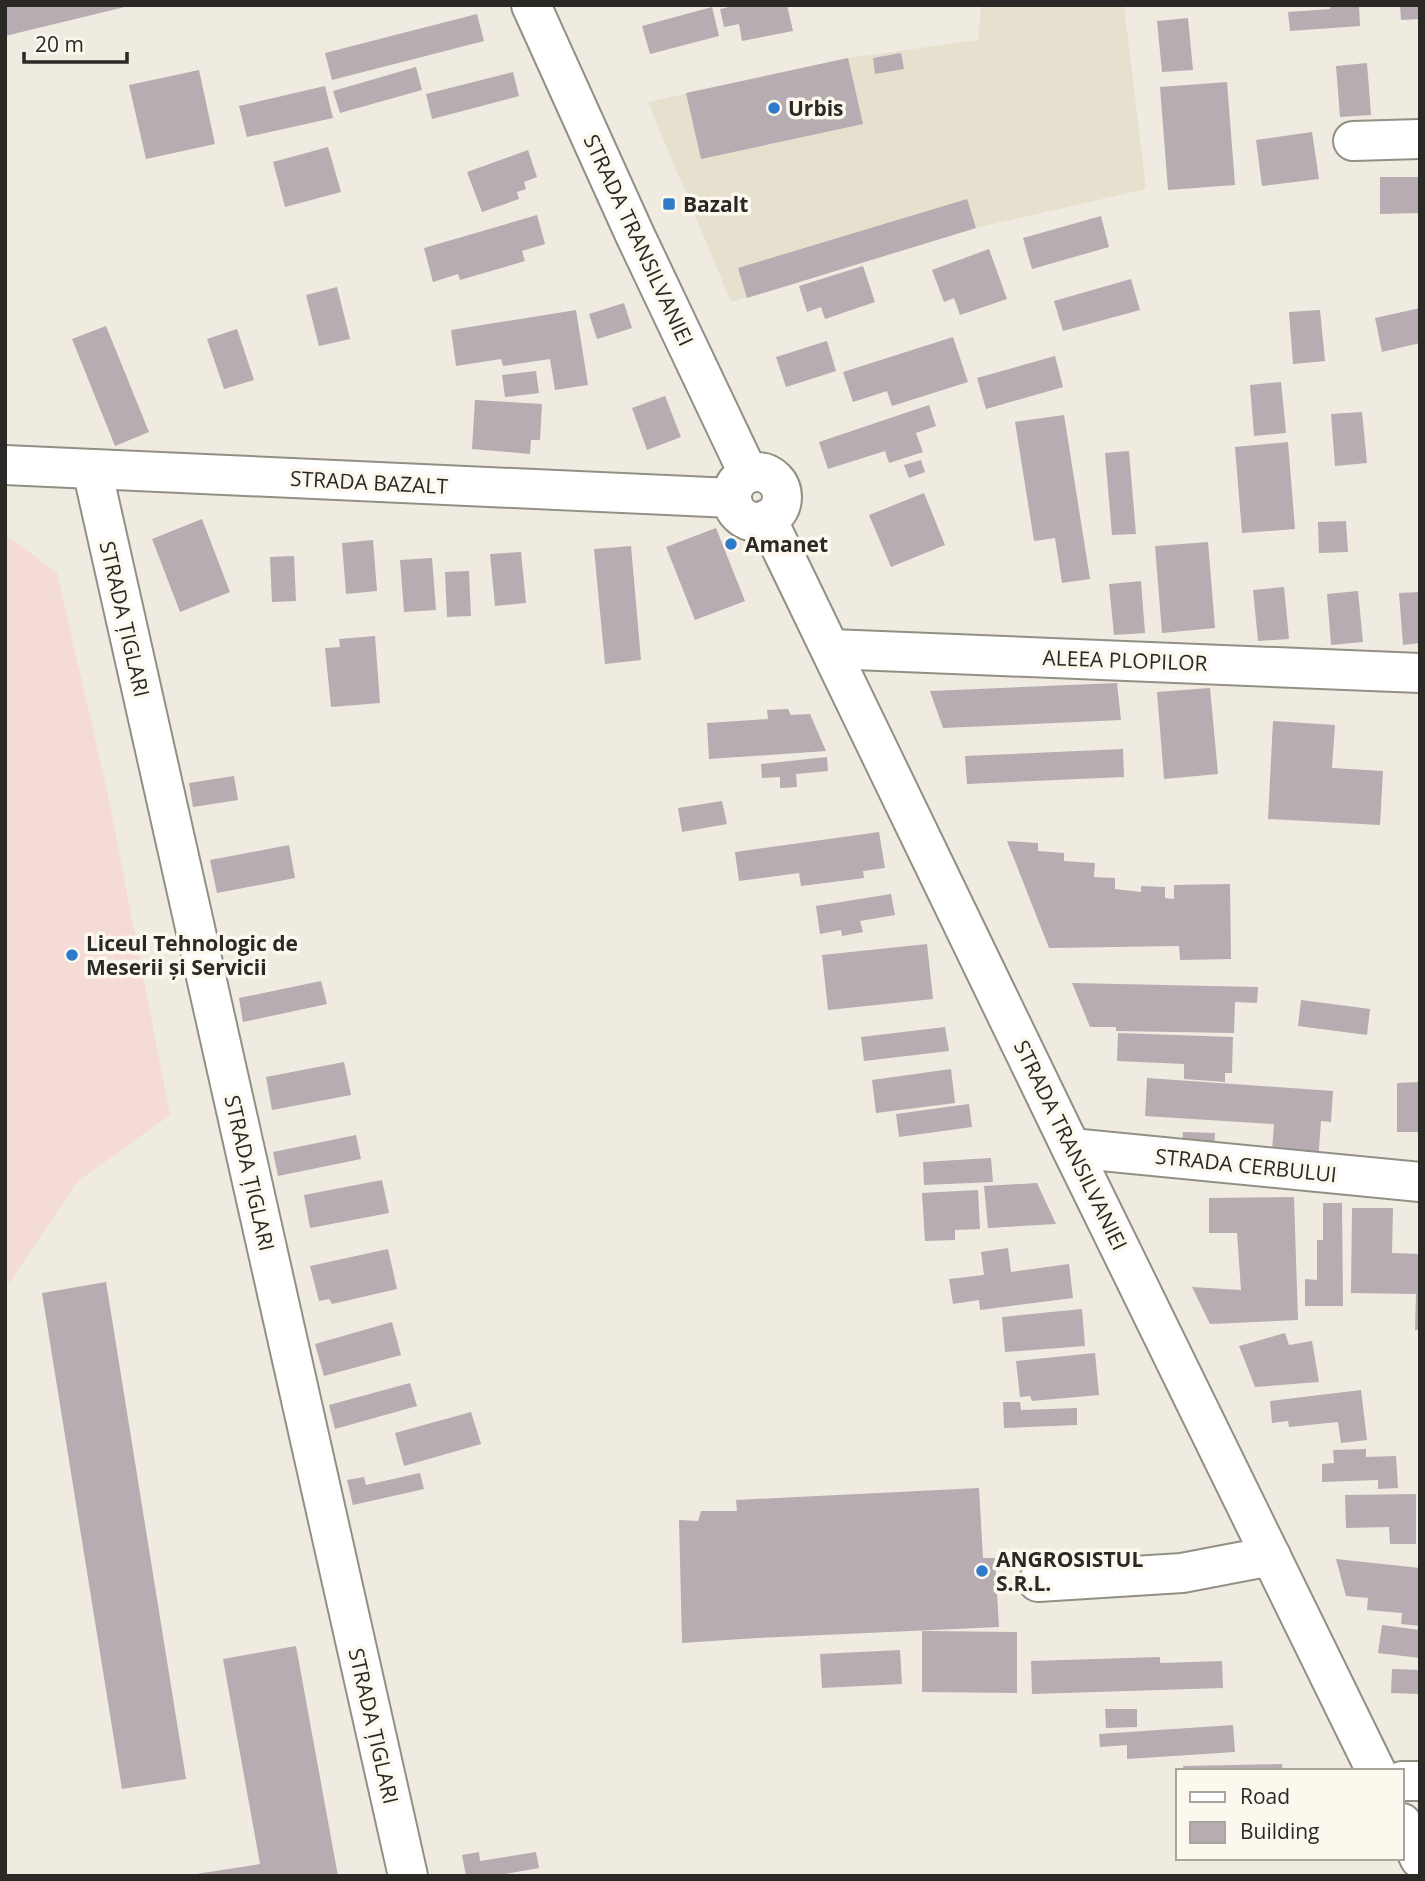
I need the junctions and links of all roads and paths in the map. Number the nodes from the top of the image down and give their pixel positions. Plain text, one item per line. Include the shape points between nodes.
1 (531, 5) edge
2 (1420, 139) edge
3 (1353, 141) dead end
4 (5, 465) edge
5 (92, 469) junction
6 (740, 486) junction
7 (767, 519) joint
8 (831, 649) junction
9 (1420, 673) edge
10 (1071, 1147) junction
11 (1420, 1182) edge
12 (1271, 1556) junction
13 (1038, 1582) dead end
14 (1375, 1769) edge
15 (1404, 1828) edge
16 (1420, 1859) edge
17 (408, 1876) edge

1 - 6 main road, STRADA TRANSILVANIEI via 635,235
2 - 3 main road
4 - 5 main road, STRADA BAZALT
5 - 6 main road, STRADA BAZALT
5 - 17 main road, STRADA ȚIGLARI
6 - 7 main road, STRADA BAZALT via 757,472 778,483 782,500
7 - 8 main road, STRADA TRANSILVANIEI
8 - 9 main road, ALEEA PLOPILOR
8 - 10 main road, STRADA TRANSILVANIEI
10 - 11 main road, STRADA CERBULUI
10 - 12 main road, STRADA TRANSILVANIEI
12 - 13 main road via 1182,1573
12 - 14 main road, STRADA TRANSILVANIEI
15 - 16 main road

